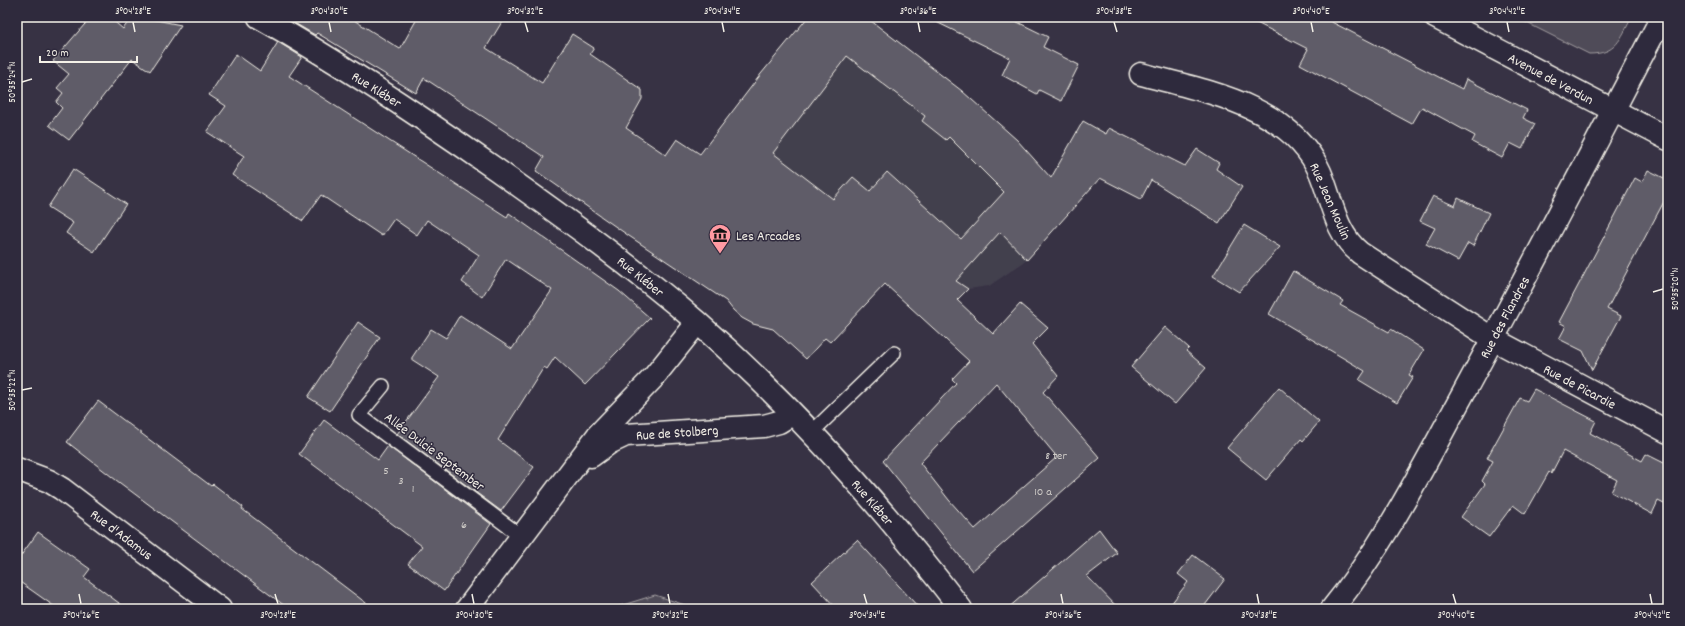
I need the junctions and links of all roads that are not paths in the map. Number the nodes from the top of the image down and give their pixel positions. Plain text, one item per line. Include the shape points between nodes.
1 (259, 17) edge
2 (1435, 17) edge
3 (1662, 17) edge
4 (1141, 74) dead end
5 (1612, 110) junction
6 (1668, 139) edge
7 (697, 323) junction
8 (1493, 339) junction
9 (894, 353) dead end
10 (383, 386) dead end
11 (792, 414) junction
12 (1668, 432) edge
13 (811, 433) junction
14 (17, 469) edge
15 (571, 472) junction
16 (521, 536) junction
17 (220, 609) edge
18 (467, 609) edge
19 (961, 609) edge
20 (1332, 609) edge

1 - 7 street, Rue Kléber via 421,117 626,263
2 - 5 street, Avenue de Verdun
3 - 5 street, Rue des Flandres
4 - 8 street, Rue Jean Moulin via 1251,108 1293,134 1317,165 1343,235 1351,246
5 - 6 street, Avenue de Verdun
5 - 8 street, Rue des Flandres
7 - 11 street, Rue Kléber
7 - 15 street, Rue de Stolberg via 653,378 598,435
8 - 12 street, Rue de Picardie
8 - 20 street, Rue des Flandres via 1399,508 1371,554
9 - 13 lane
10 - 16 lane, Allée Dulcie September via 360,415
11 - 13 street, Rue Kléber
11 - 15 street, Rue de Stolberg via 779,422 764,426 626,436 609,443
13 - 19 street, Rue Kléber via 862,487
14 - 17 street, Rue d'Adamus via 49,481 62,489
15 - 16 street, Rue de Stolberg
16 - 18 street, Rue de Stolberg

